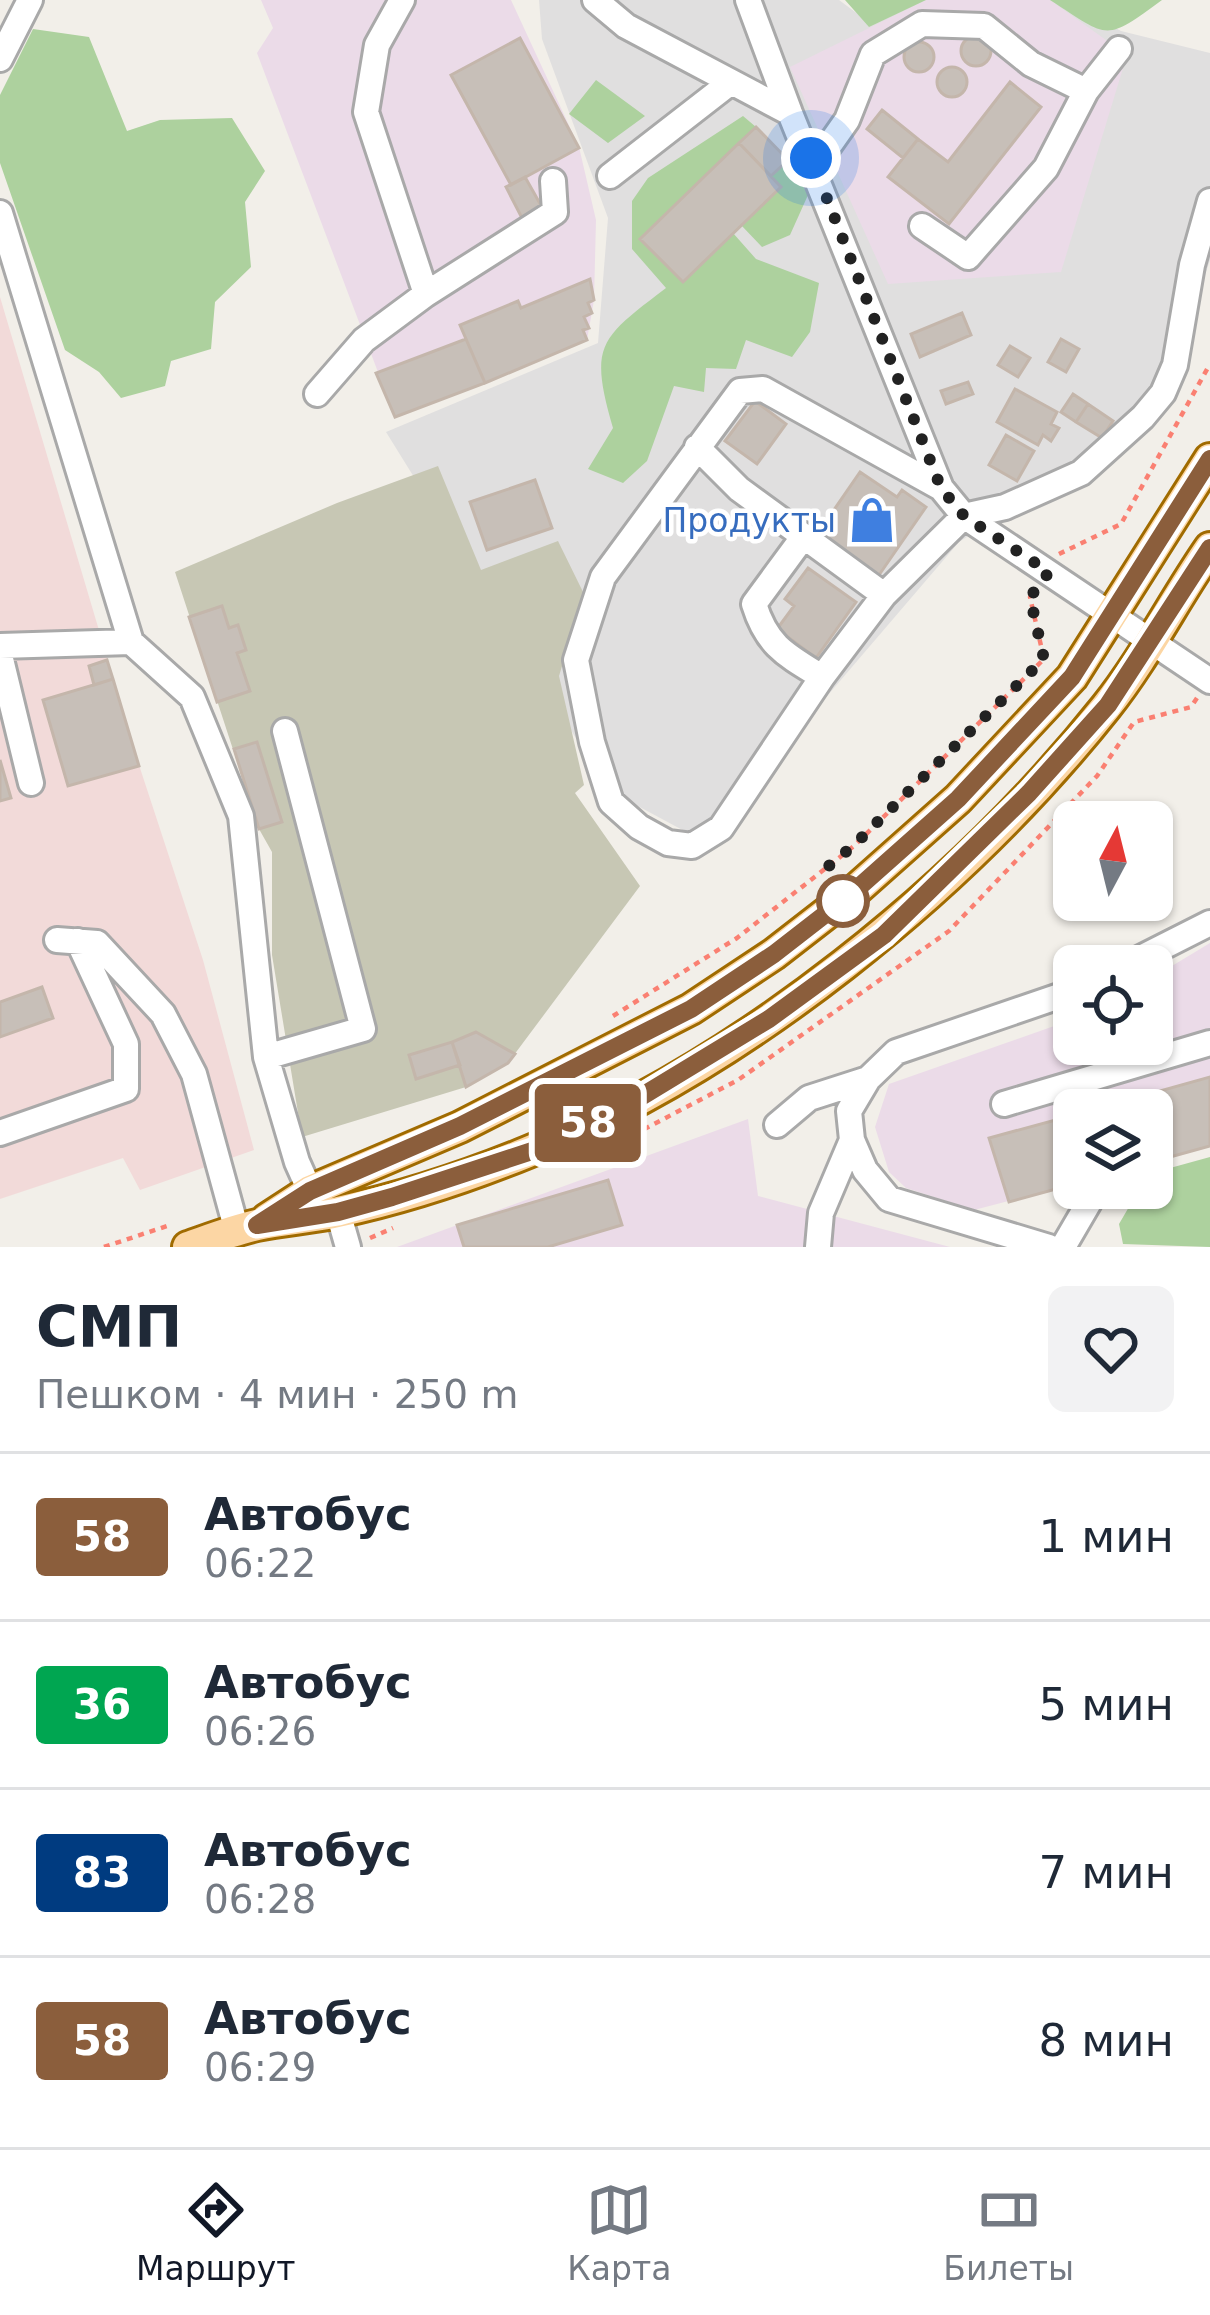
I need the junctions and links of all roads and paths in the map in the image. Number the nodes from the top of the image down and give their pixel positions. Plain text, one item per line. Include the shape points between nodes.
1 (30, 0) edge
2 (402, 0) edge
3 (595, 0) edge
4 (748, 0) edge
5 (1119, 49) dead end
6 (0, 59) edge
7 (731, 82) junction
8 (1086, 91) junction
9 (790, 113) junction
10 (811, 158) junction
11 (610, 176) dead end
12 (553, 181) dead end
13 (1210, 201) edge
14 (0, 213) edge
15 (922, 226) dead end
16 (426, 294) junction
17 (1210, 364) edge
18 (317, 394) dead end
19 (697, 447) junction
20 (1210, 459) edge
21 (941, 488) junction
22 (964, 516) junction
23 (803, 536) junction
24 (1210, 548) edge
25 (1049, 572) junction
26 (884, 595) junction
27 (1113, 614) junction
28 (1152, 639) junction
29 (131, 642) junction
30 (0, 650) edge
31 (822, 677) junction
32 (1210, 681) edge
33 (284, 731) dead end
34 (32, 783) dead end
35 (1210, 922) edge
36 (1166, 945) edge
37 (1053, 998) edge
38 (598, 1025) dead end
39 (1210, 1043) edge
40 (266, 1057) junction
41 (868, 1079) junction
42 (1004, 1104) dead end
43 (777, 1125) dead end
44 (0, 1133) edge
45 (852, 1140) junction
46 (310, 1191) junction
47 (1085, 1209) edge
48 (338, 1212) junction
49 (247, 1228) junction
50 (188, 1233) edge
51 (104, 1247) edge
52 (348, 1247) edge
53 (818, 1247) edge
54 (1048, 1247) edge
55 (1063, 1247) edge

1 - 6 street
2 - 16 street via 377,45 365,112
3 - 7 street via 626,26
4 - 9 street
5 - 8 street
7 - 9 street
7 - 11 street
8 - 10 street via 1031,64 984,26 922,24 873,54 847,120
8 - 15 street via 1046,167 968,257
9 - 10 street
10 - 21 street
12 - 16 street via 555,212
13 - 22 street via 1163,393 1081,473
14 - 29 street
16 - 18 street via 364,340
17 - 25 path via 1121,524 1060,553
19 - 21 street via 740,391 763,388
19 - 23 street
19 - 31 street via 603,577 576,660 611,802 654,835 692,846 721,828
20 - 27 main road
21 - 22 street
22 - 25 street
22 - 26 street
23 - 26 street
23 - 31 street via 754,604 763,632
24 - 28 main road
25 - 27 street
25 - 38 path via 1030,597 1044,659 854,845 737,938
26 - 31 street
27 - 28 street
27 - 46 main road via 1072,677 958,799 774,954 599,1058
28 - 32 street
28 - 48 main road via 1108,705 960,862 884,935 769,1019 532,1151
29 - 30 street
29 - 40 street via 192,697 241,816
30 - 34 street
33 - 40 street via 364,1029
35 - 36 street
37 - 41 street via 896,1052
39 - 42 street
40 - 46 street
41 - 43 street via 809,1098
41 - 45 street via 849,1111
44 - 49 street via 125,1089 127,1044 68,940 97,943 163,1014 194,1074
45 - 53 street via 821,1213
45 - 54 street via 889,1199
46 - 49 main road
47 - 55 street
48 - 49 main road
48 - 52 street
49 - 50 main road
50 - 51 path

